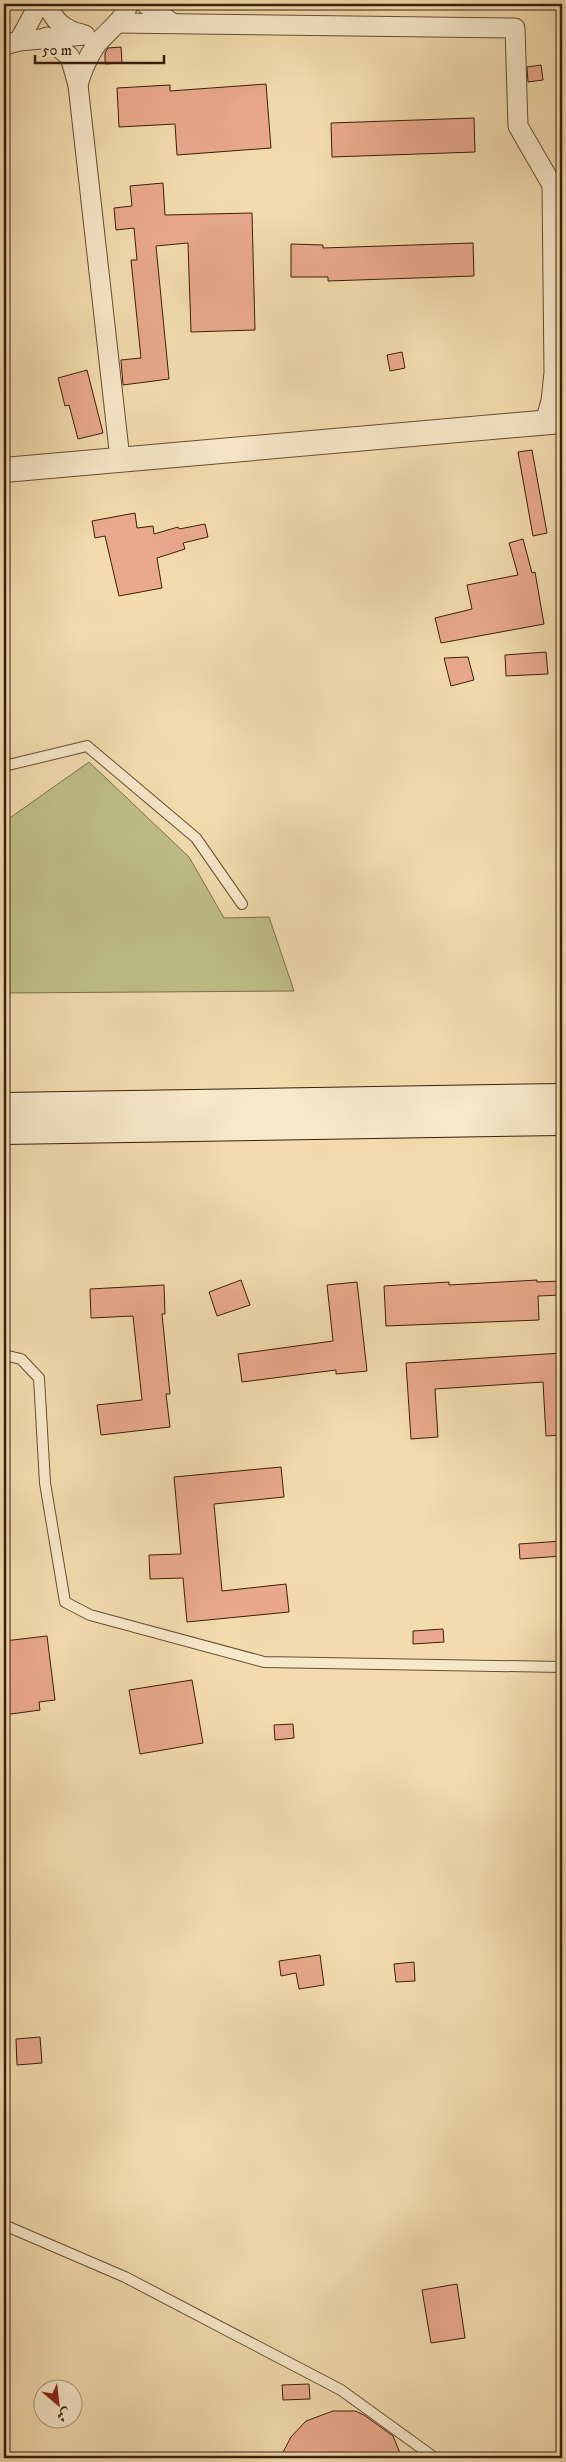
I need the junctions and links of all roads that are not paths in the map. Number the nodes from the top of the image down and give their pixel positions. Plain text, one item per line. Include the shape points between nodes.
1 (39, 4) edge
2 (47, 4) edge
3 (128, 4) edge
4 (146, 4) edge
5 (172, 23) junction
6 (114, 25) junction
7 (85, 34) junction
8 (47, 37) junction
9 (11, 43) edge
10 (78, 85) junction
11 (554, 373) junction
12 (562, 396) edge
13 (553, 422) edge
14 (120, 459) junction
15 (4, 470) edge
16 (4, 766) edge
17 (242, 904) dead end
18 (562, 1096) edge
19 (4, 1106) edge
20 (562, 1122) edge
21 (4, 1132) edge
22 (4, 1355) edge
23 (562, 1667) edge
24 (4, 2226) edge
25 (434, 2458) edge

1 - 9 street
2 - 7 street via 60,24 72,32
3 - 6 street
4 - 5 street
5 - 6 street
5 - 11 street via 515,28 518,126 552,185
6 - 7 street via 99,33
6 - 10 street via 88,59
7 - 8 street
8 - 9 street
8 - 10 street via 70,57
10 - 14 street
11 - 12 street
11 - 13 street
13 - 14 street
14 - 15 street
16 - 17 lane via 86,746 196,838
18 - 19 main road
20 - 21 main road
22 - 23 lane via 21,1358 39,1378 45,1483 65,1602 90,1615 264,1662
24 - 25 lane via 125,2277 341,2390

